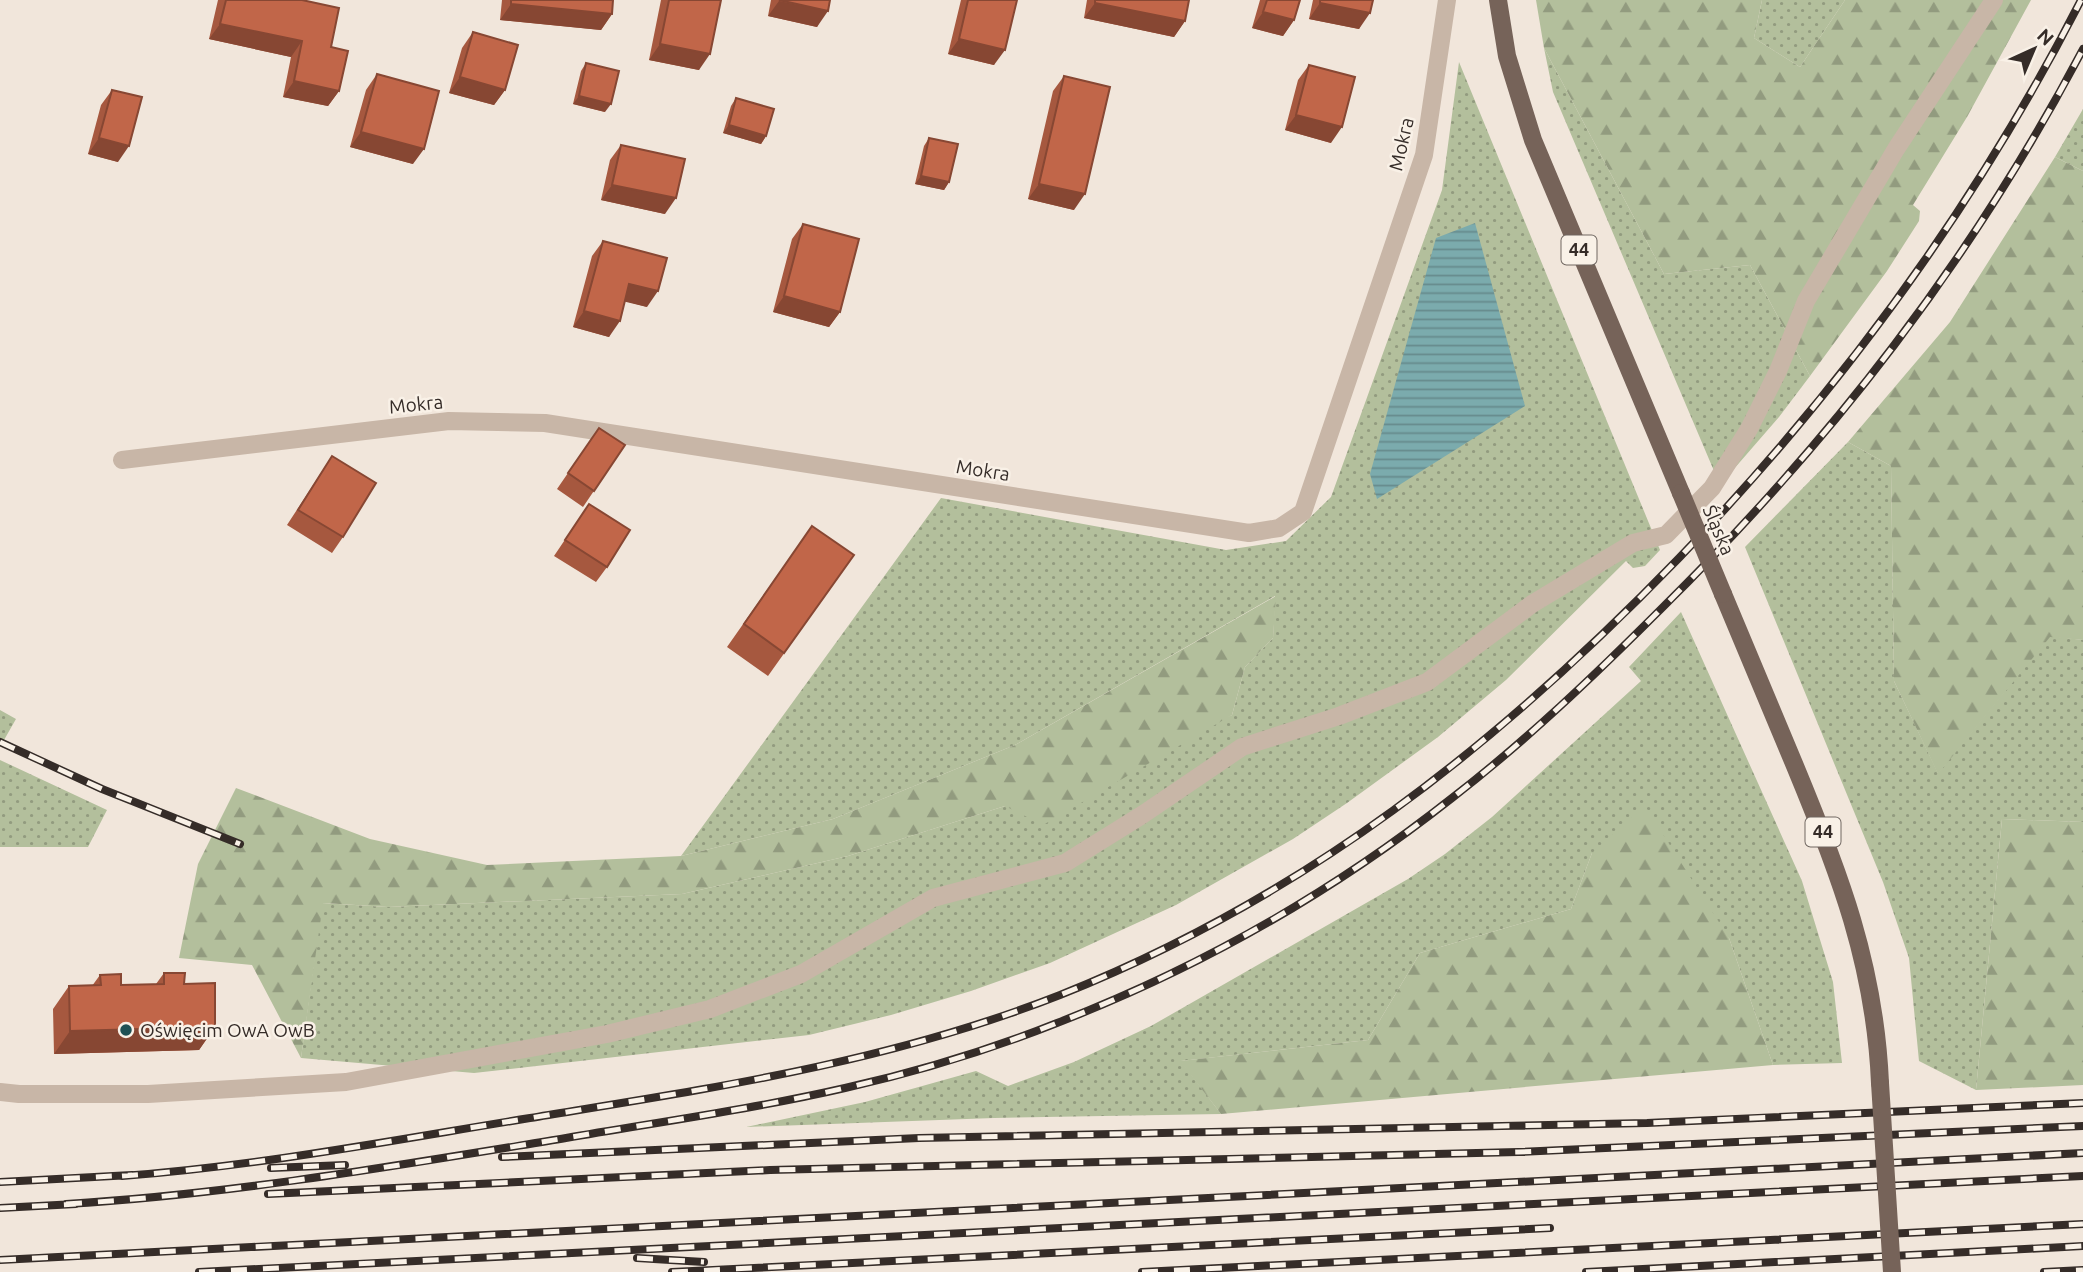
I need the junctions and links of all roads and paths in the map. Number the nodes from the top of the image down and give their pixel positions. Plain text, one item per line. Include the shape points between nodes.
1 (1447, 0) edge
2 (1498, 0) edge
3 (1994, 0) edge
4 (122, 460) dead end
5 (0, 1092) edge
6 (1892, 1272) edge

1 - 4 street, Mokra via 1424,155 1303,512 1279,528 1249,533 545,423 449,421
2 - 6 main road, Śląska / 44, bridge via 1507,56 1533,140 1852,913 1875,1013
3 - 5 street via 1896,149 1806,301 1749,429 1712,488 1667,535 1633,543 1532,604 1427,682 1242,747 1065,863 933,898 801,974 710,1009 607,1034 346,1082 148,1094

